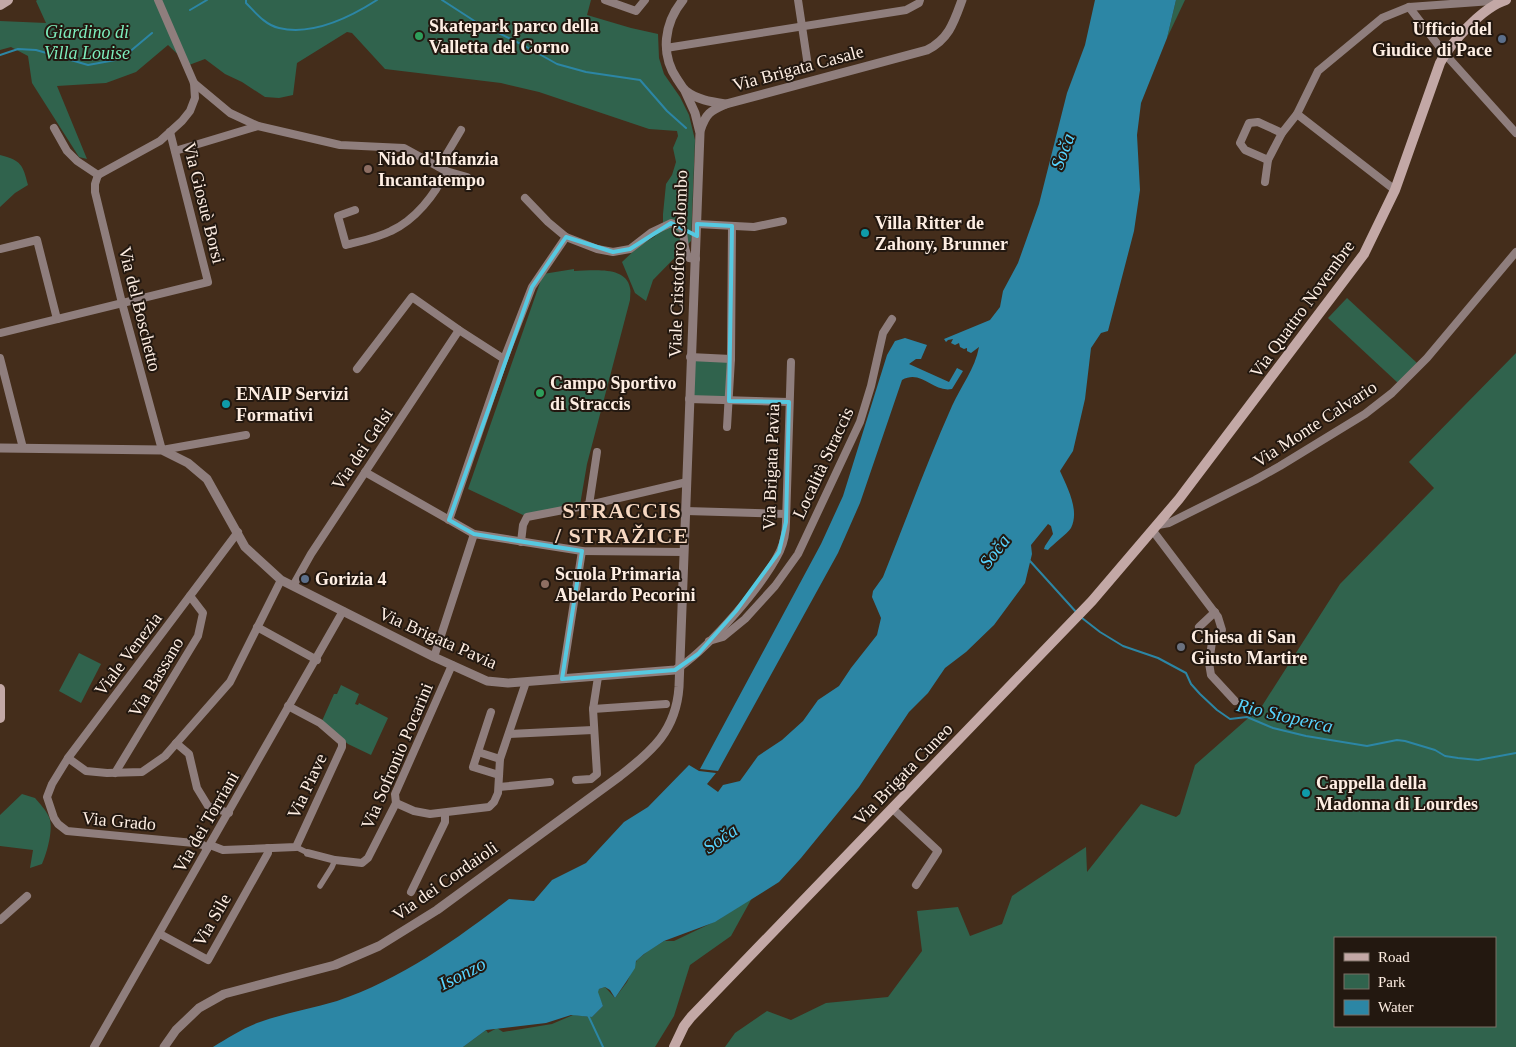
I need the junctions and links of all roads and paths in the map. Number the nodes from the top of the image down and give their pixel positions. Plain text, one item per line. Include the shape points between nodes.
1 (8, 0) edge
2 (158, 0) edge
3 (605, 0) edge
4 (645, 0) edge
5 (682, 0) edge
6 (798, 0) edge
7 (920, 0) edge
8 (962, 0) edge
9 (1504, 1) edge
10 (627, 4) edge
11 (0, 5) edge
12 (1409, 7) junction
13 (803, 27) junction
14 (666, 48) junction
15 (1445, 54) junction
16 (808, 66) dead end
17 (194, 83) junction
18 (685, 91) junction
19 (726, 104) junction
20 (1297, 114) junction
21 (258, 126) junction
22 (54, 128) dead end
23 (462, 130) dead end
24 (170, 132) junction
25 (700, 133) junction
26 (1282, 133) junction
27 (1516, 133) edge
28 (175, 151) junction
29 (1268, 160) junction
30 (438, 167) junction
31 (446, 171) junction
32 (98, 176) junction
33 (467, 177) dead end
34 (1265, 182) dead end
35 (1395, 190) junction
36 (525, 198) dead end
37 (355, 210) dead end
38 (783, 221) dead end
39 (697, 224) junction
40 (732, 226) junction
41 (566, 237) junction
42 (0, 249) edge
43 (1516, 252) edge
44 (696, 259) junction
45 (1516, 262) edge
46 (1503, 269) junction
47 (122, 303) junction
48 (57, 319) junction
49 (892, 319) dead end
50 (459, 330) junction
51 (0, 333) edge
52 (690, 357) junction
53 (0, 358) edge
54 (504, 359) junction
55 (731, 359) junction
56 (791, 362) dead end
57 (357, 369) dead end
58 (689, 399) junction
59 (729, 400) junction
60 (789, 402) junction
61 (727, 427) dead end
62 (246, 435) dead end
63 (0, 448) edge
64 (23, 448) junction
65 (162, 450) junction
66 (597, 452) dead end
67 (365, 472) junction
68 (687, 482) junction
69 (589, 505) junction
70 (686, 511) junction
71 (786, 514) junction
72 (449, 520) junction
73 (1155, 528) junction
74 (238, 532) junction
75 (474, 534) junction
76 (521, 542) junction
77 (582, 551) junction
78 (684, 552) junction
79 (281, 580) junction
80 (293, 586) junction
81 (190, 596) junction
82 (344, 611) junction
83 (1215, 612) junction
84 (258, 627) junction
85 (1199, 627) dead end
86 (709, 642) junction
87 (434, 657) junction
88 (317, 660) junction
89 (452, 665) junction
90 (680, 667) junction
91 (598, 677) junction
92 (562, 679) junction
93 (526, 682) junction
94 (0, 690) edge
95 (1235, 701) dead end
96 (666, 704) dead end
97 (288, 706) junction
98 (593, 709) junction
99 (491, 712) dead end
100 (0, 718) edge
101 (593, 730) junction
102 (509, 734) junction
103 (176, 743) junction
104 (478, 752) junction
105 (68, 758) junction
106 (500, 759) junction
107 (116, 773) junction
108 (499, 775) junction
109 (576, 780) dead end
110 (550, 782) dead end
111 (499, 787) junction
112 (47, 797) joint
113 (396, 803) junction
114 (893, 809) junction
115 (229, 813) junction
116 (445, 813) junction
117 (208, 847) junction
118 (296, 847) junction
119 (268, 848) junction
120 (308, 853) joint
121 (368, 858) joint
122 (334, 860) junction
123 (320, 886) dead end
124 (916, 886) dead end
125 (411, 892) dead end
126 (27, 896) dead end
127 (0, 920) edge
128 (160, 934) junction
129 (94, 1047) edge
130 (164, 1047) edge
131 (674, 1047) edge

1 - 11 main road
2 - 17 street
3 - 10 street
4 - 10 street via 636,11
5 - 14 street via 670,19
6 - 13 street
7 - 13 street via 906,10
8 - 19 street, Via Brigata Casale via 951,30 927,50
9 - 12 street
9 - 15 main road, Via Quattro Novembre via 1479,17
12 - 15 street
12 - 20 street via 1382,18 1318,70
13 - 14 street
13 - 16 street
14 - 18 street via 673,72
15 - 27 street
15 - 35 main road, Via Quattro Novembre
17 - 21 street via 230,113
17 - 24 street via 195,98 190,111
18 - 19 street, Via Brigata Casale via 703,100
18 - 25 street, Viale Cristoforo Colombo via 696,112
19 - 25 street, Viale Cristoforo Colombo via 705,116
20 - 26 street
20 - 35 street
21 - 28 street
21 - 30 street via 340,145 404,148
22 - 32 street via 67,151
23 - 30 street
24 - 28 street, Via Giosuè Borsi
24 - 32 street via 139,154
25 - 39 street, Viale Cristoforo Colombo
26 - 29 street
26 - 29 street via 1258,122 1249,123 1240,143 1245,150
28 - 47 street, Via Giosuè Borsi via 208,282
29 - 34 street
30 - 31 street
31 - 33 street
31 - 37 street via 438,187 410,220 391,231 346,245 338,216
32 - 47 street, Via del Boschetto via 94,192
35 - 73 main road, Via Quattro Novembre via 1355,268
36 - 41 street
38 - 40 street via 767,226
39 - 40 street
39 - 44 street, Viale Cristoforo Colombo
40 - 55 street
41 - 44 street via 613,252 630,249 652,232 671,223 682,228 685,253
41 - 54 street via 532,287
42 - 48 street via 38,240
43 - 46 street, Via Monte Calvario
44 - 52 street, Viale Cristoforo Colombo
45 - 46 street, Via Monte Calvario
46 - 73 street, Via Monte Calvario via 1427,358 1392,393 1364,414 1255,480
47 - 48 street
47 - 65 street, Via del Boschetto
48 - 51 street
49 - 86 street, Località Straccis via 883,333 863,413 798,554 745,619 722,637
50 - 54 street
50 - 57 street via 412,297
50 - 67 street, Via dei Gelsi
52 - 55 street
52 - 58 street, Viale Cristoforo Colombo
53 - 64 street
54 - 72 street
55 - 59 street
56 - 60 street, Via Brigata Pavia
58 - 59 street
58 - 68 street, Viale Cristoforo Colombo
59 - 60 street
59 - 61 street
60 - 71 street, Via Brigata Pavia
62 - 65 street
63 - 64 street, Via Brigata Pavia
64 - 65 street, Via Brigata Pavia
65 - 74 street, Via Brigata Pavia via 188,463 208,479
66 - 69 street
67 - 72 street
67 - 80 street, Via dei Gelsi
68 - 69 street
68 - 70 street, Viale Cristoforo Colombo
69 - 76 street via 527,517
70 - 71 street
70 - 78 street, Viale Cristoforo Colombo
71 - 86 street, Via Brigata Pavia via 786,531 780,552
72 - 75 street
73 - 83 street
73 - 114 main road, Via Brigata Cuneo via 1078,615
74 - 79 street, Via Brigata Pavia via 245,546
74 - 81 street, Viale Venezia
75 - 76 street
75 - 87 street
76 - 77 street
77 - 78 street
77 - 92 street
78 - 90 street, Viale Cristoforo Colombo
79 - 80 street, Via Brigata Pavia
79 - 84 street
80 - 82 street, Via Brigata Pavia
81 - 105 street, Viale Venezia
81 - 107 street, Via Bassano via 203,613 198,636
82 - 87 street, Via Brigata Pavia
82 - 88 street, Via dei Torriani
83 - 85 street
83 - 95 street via 1222,630 1212,642 1211,675
84 - 88 street
84 - 103 street via 230,682
86 - 90 street, Via Brigata Pavia
87 - 89 street, Via Brigata Pavia
88 - 97 street, Via dei Torriani
89 - 93 street, Via Brigata Pavia via 487,680
89 - 113 street, Via Sofronio Pocarini via 395,794
90 - 91 street, Via Brigata Pavia
90 - 130 street, Via dei Cordaioli via 676,706 666,730 649,753 620,776 437,910 379,946 335,965 224,994 199,1008
91 - 92 street, Via Brigata Pavia
91 - 98 street
92 - 93 street, Via Brigata Pavia
93 - 102 street
94 - 100 main road
96 - 98 street
97 - 115 street, Via dei Torriani
97 - 118 street, Via Piave via 320,723 342,742
98 - 101 street
99 - 104 street
101 - 102 street
101 - 109 street via 597,774 591,779
102 - 106 street
103 - 107 street via 165,756 142,772
103 - 115 street via 189,754 197,788 208,806
104 - 106 street
104 - 108 street via 473,767
105 - 107 street via 86,771
105 - 112 street, Viale Venezia
106 - 108 street
108 - 111 street
110 - 111 street
111 - 116 street via 489,807
112 - 117 street, Via Grado via 54,818 67,831
113 - 116 street via 414,812
113 - 121 street, Via Sofronio Pocarini
114 - 124 street via 938,851
114 - 131 main road, Via Brigata Cuneo via 691,1017
115 - 117 street, Via dei Torriani
116 - 125 street via 445,822
117 - 119 street, Via Piave via 223,850
117 - 128 street, Via dei Torriani
118 - 119 street, Via Piave
118 - 120 street, Via Piave
119 - 128 street, Via Sile via 208,960
120 - 122 street, Via Piave
121 - 122 street, Via Piave via 362,863
122 - 123 street
126 - 127 street
128 - 129 street, Via dei Torriani

